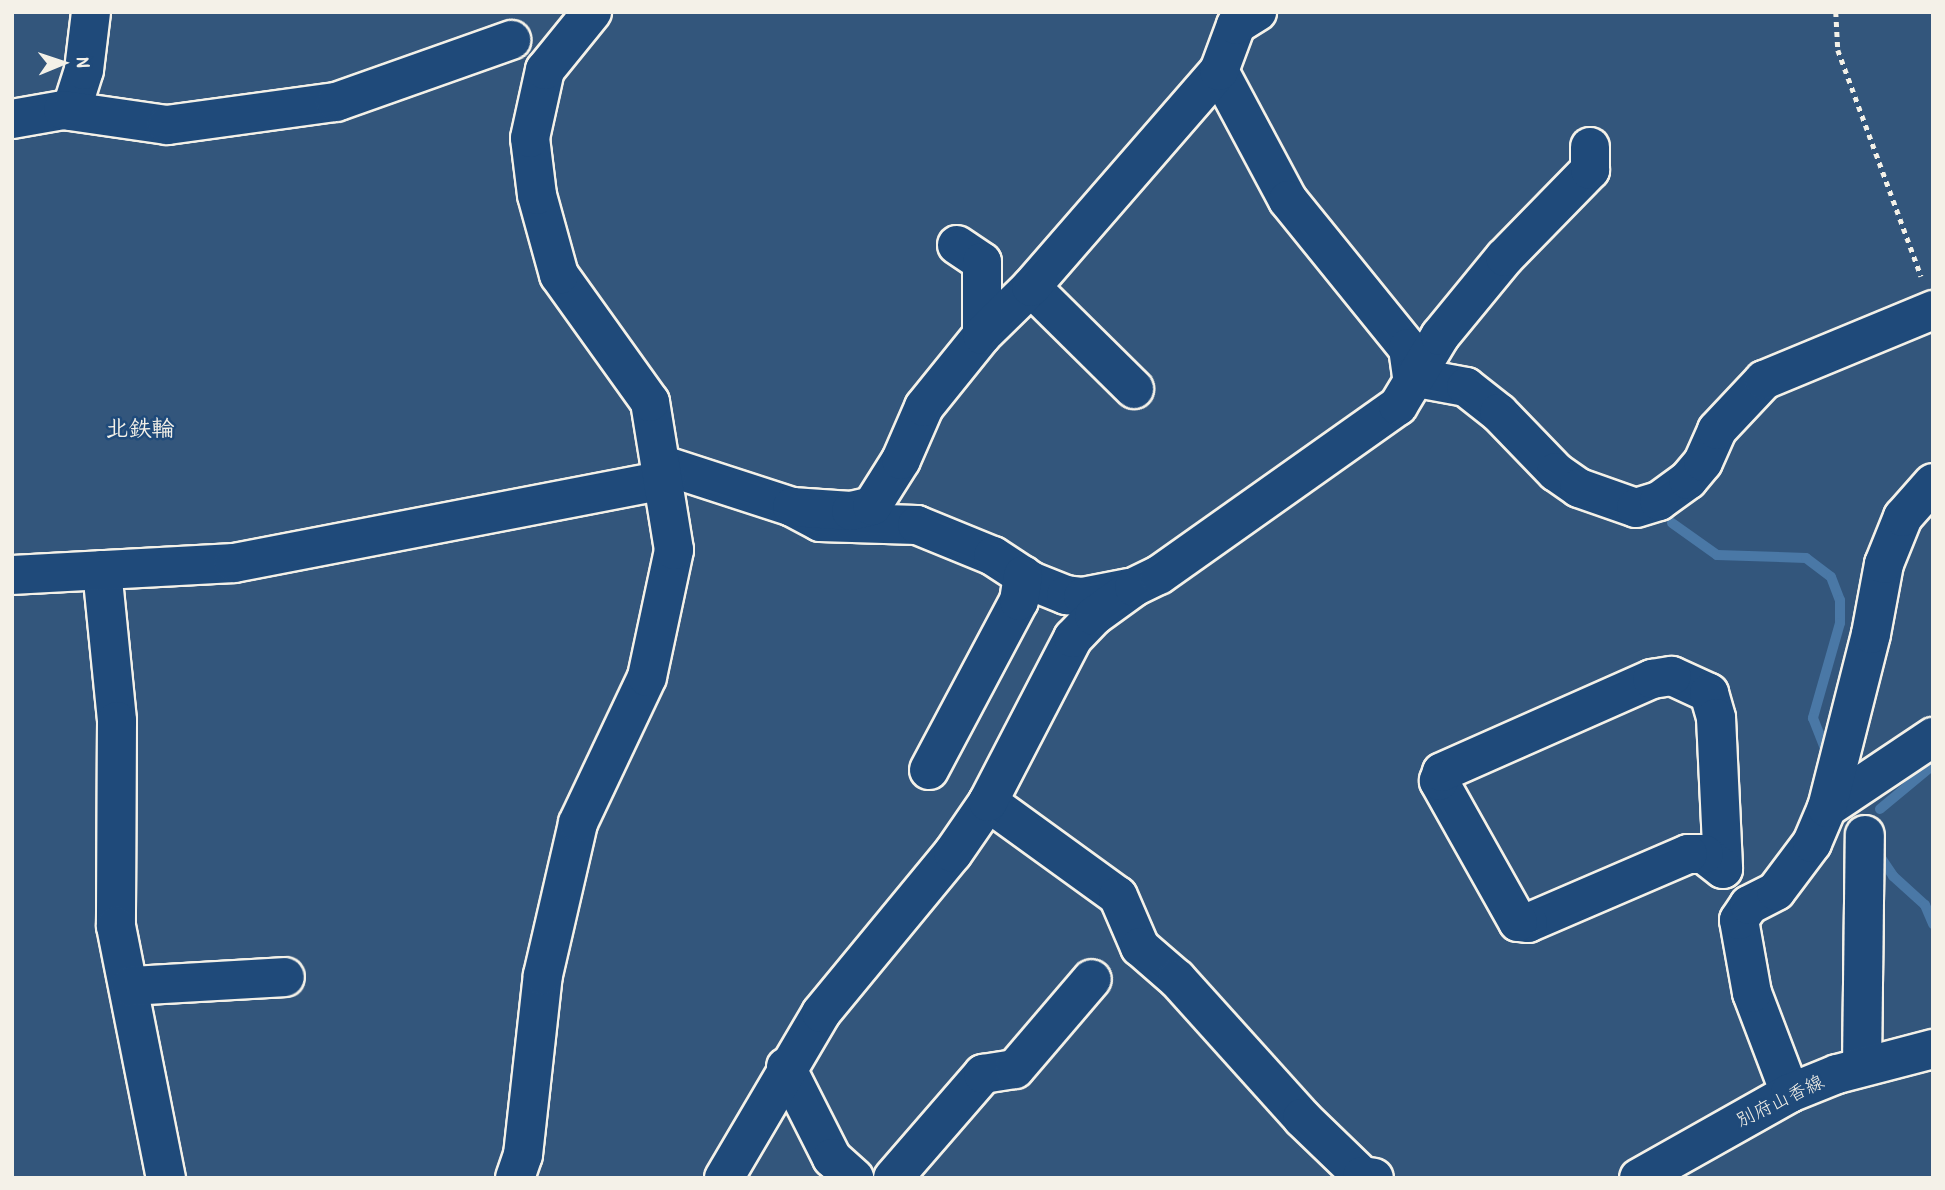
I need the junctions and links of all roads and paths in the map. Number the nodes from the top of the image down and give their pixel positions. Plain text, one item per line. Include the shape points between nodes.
1 (91, 12) edge
2 (592, 12) edge
3 (1257, 12) edge
4 (1836, 12) edge
5 (508, 26) edge
6 (545, 70) junction
7 (1219, 71) junction
8 (71, 111) junction
9 (12, 119) edge
10 (1590, 147) dead end
11 (957, 245) dead end
12 (1031, 286) junction
13 (1928, 295) edge
14 (982, 335) junction
15 (1412, 377) junction
16 (1133, 389) dead end
17 (664, 472) junction
18 (1933, 483) edge
19 (792, 507) junction
20 (102, 570) junction
21 (12, 575) edge
22 (1023, 575) junction
23 (1134, 587) junction
24 (1933, 737) edge
25 (929, 770) dead end
26 (988, 802) junction
27 (1827, 808) junction
28 (1865, 835) dead end
29 (1723, 869) junction
30 (1739, 920) junction
31 (285, 977) dead end
32 (1091, 979) dead end
33 (130, 986) junction
34 (1933, 1049) edge
35 (1862, 1066) junction
36 (786, 1068) junction
37 (1790, 1093) junction
38 (166, 1178) edge
39 (515, 1178) edge
40 (724, 1178) edge
41 (854, 1178) edge
42 (893, 1178) edge
43 (1374, 1178) edge
44 (1639, 1178) edge

1 - 8 street via 84,70
2 - 6 street
3 - 7 street via 1236,25
4 - 13 path via 1838,50
5 - 6 street
5 - 8 street via 336,102 167,125
6 - 17 street via 530,138 537,195 559,275 650,402
7 - 12 street
7 - 15 street via 1288,200 1408,348
8 - 9 street
10 - 15 street via 1590,170 1505,257
11 - 14 street via 982,262
12 - 14 street
12 - 16 street
13 - 15 street via 1764,380 1717,430 1703,462 1688,480 1659,501 1636,508 1580,488 1556,472 1499,413 1466,387
14 - 19 street via 924,407 901,460 872,506 851,511
15 - 23 street via 1398,406 1159,575
17 - 19 street
17 - 20 street via 234,562
17 - 39 street via 674,550 665,600 647,677 578,823 543,975 523,1155
18 - 27 street via 1907,510 1884,564
19 - 22 street via 820,522 917,525 993,556
20 - 21 street
20 - 33 street via 117,721 116,926
22 - 23 street via 1066,595 1083,597
22 - 25 street via 1019,601
23 - 26 street via 1073,638
24 - 27 street
26 - 36 street via 953,853 821,1013
26 - 43 street via 1118,896 1140,947 1177,979 1194,1003 1362,1176
27 - 30 street via 1797,866 1776,891 1749,905
28 - 35 street
29 - 29 street via 1716,718 1709,693 1684,678 1652,679 1442,772 1439,781 1518,922 1528,923 1688,855 1704,854
29 - 30 street
30 - 37 street via 1752,993
31 - 33 street
32 - 42 street via 1015,1069 984,1074
33 - 38 street
34 - 35 street, 別府山香線
35 - 37 street, 別府山香線
36 - 40 street
36 - 41 street via 832,1158
37 - 44 street, 別府山香線

